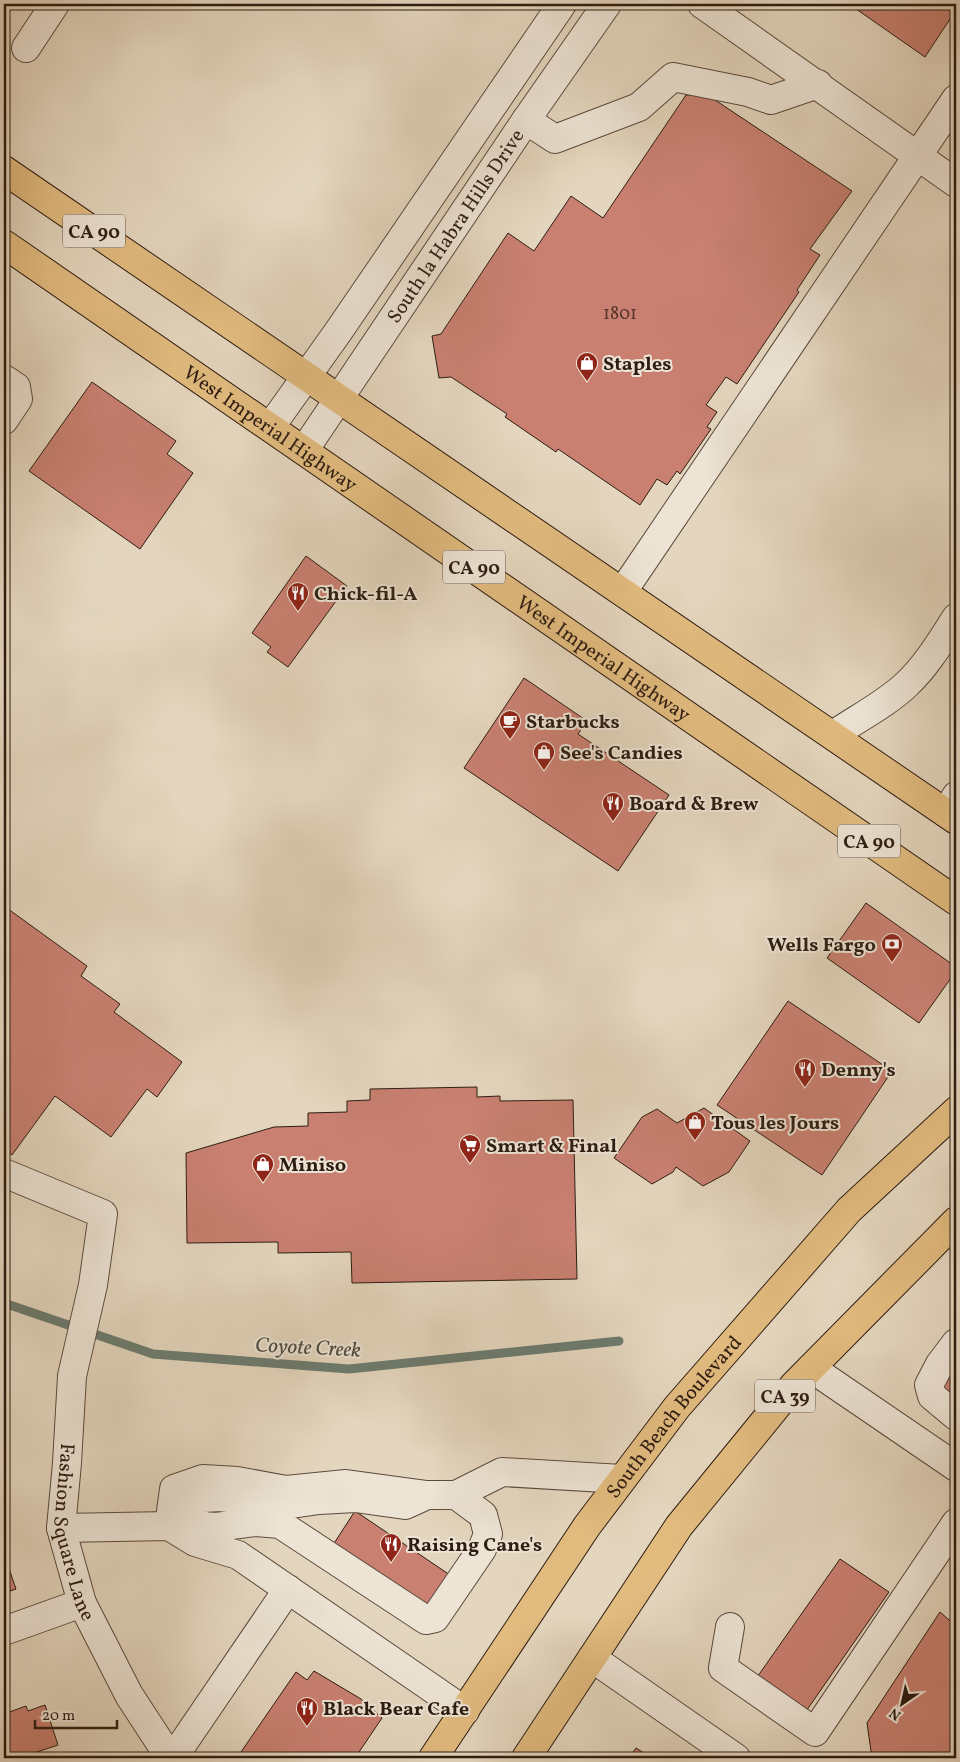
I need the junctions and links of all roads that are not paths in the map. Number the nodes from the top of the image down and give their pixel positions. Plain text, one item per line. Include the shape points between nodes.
1 (56, 4) edge
2 (562, 4) edge
3 (608, 4) edge
4 (702, 4) edge
5 (26, 48) dead end
6 (818, 84) junction
7 (956, 99) edge
8 (526, 120) junction
9 (917, 156) junction
10 (4, 170) edge
11 (956, 183) edge
12 (4, 244) edge
13 (308, 376) junction
14 (4, 379) edge
15 (340, 399) junction
16 (4, 420) edge
17 (271, 426) junction
18 (305, 449) junction
19 (623, 591) junction
20 (956, 618) edge
21 (834, 735) junction
22 (953, 809) edge
23 (956, 901) edge
24 (956, 1111) edge
25 (4, 1174) edge
26 (956, 1221) edge
27 (956, 1343) edge
28 (811, 1368) junction
29 (956, 1416) edge
30 (956, 1467) edge
31 (622, 1479) junction
32 (426, 1495) junction
33 (456, 1495) junction
34 (956, 1523) edge
35 (169, 1526) junction
36 (61, 1528) junction
37 (288, 1589) junction
38 (82, 1603) junction
39 (730, 1627) dead end
40 (4, 1631) edge
41 (592, 1658) junction
42 (465, 1711) junction
43 (172, 1758) edge
44 (433, 1758) edge
45 (526, 1758) edge
46 (736, 1758) edge

1 - 5 street
2 - 13 street, South la Habra Hills Drive
3 - 8 street, South la Habra Hills Drive
4 - 6 street
6 - 8 street via 770,100 748,92 673,77 639,107 556,139
6 - 9 street
7 - 9 street
8 - 15 street, South la Habra Hills Drive
9 - 11 street
9 - 19 street
10 - 13 main road, CA 90
12 - 17 main road, West Imperial Highway / CA 90
13 - 15 main road, CA 90
13 - 17 street, South la Habra Hills Drive
14 - 16 street via 16,387 18,399
15 - 18 street, South la Habra Hills Drive
15 - 19 main road, CA 90
17 - 18 main road, West Imperial Highway / CA 90
18 - 23 main road, West Imperial Highway / CA 90
19 - 21 main road, CA 90
20 - 21 street via 927,662 906,684 888,700
21 - 22 main road, CA 90
24 - 31 main road, South Beach Boulevard via 849,1210 677,1407
25 - 36 street, Fashion Square Lane via 103,1214 93,1285 72,1376
26 - 28 main road, CA 39
27 - 29 street via 929,1385 932,1396
28 - 30 street
28 - 41 main road, CA 39 via 680,1526
31 - 33 street via 502,1472
31 - 42 main road, South Beach Boulevard via 587,1526
32 - 33 street
32 - 33 street via 405,1505 355,1498 285,1505 220,1497 203,1498 192,1508 194,1518 202,1526 256,1522 280,1524 426,1620 435,1618 482,1549 488,1534 483,1515
32 - 35 street via 346,1484 286,1490 203,1479 174,1489
34 - 39 street via 815,1732 723,1668
35 - 36 street
35 - 37 street via 195,1542 238,1555
36 - 38 street, Fashion Square Lane
37 - 42 street
37 - 43 street
38 - 40 street
38 - 43 street, Fashion Square Lane via 129,1695
41 - 45 main road, CA 39
41 - 46 street
42 - 44 main road, South Beach Boulevard

